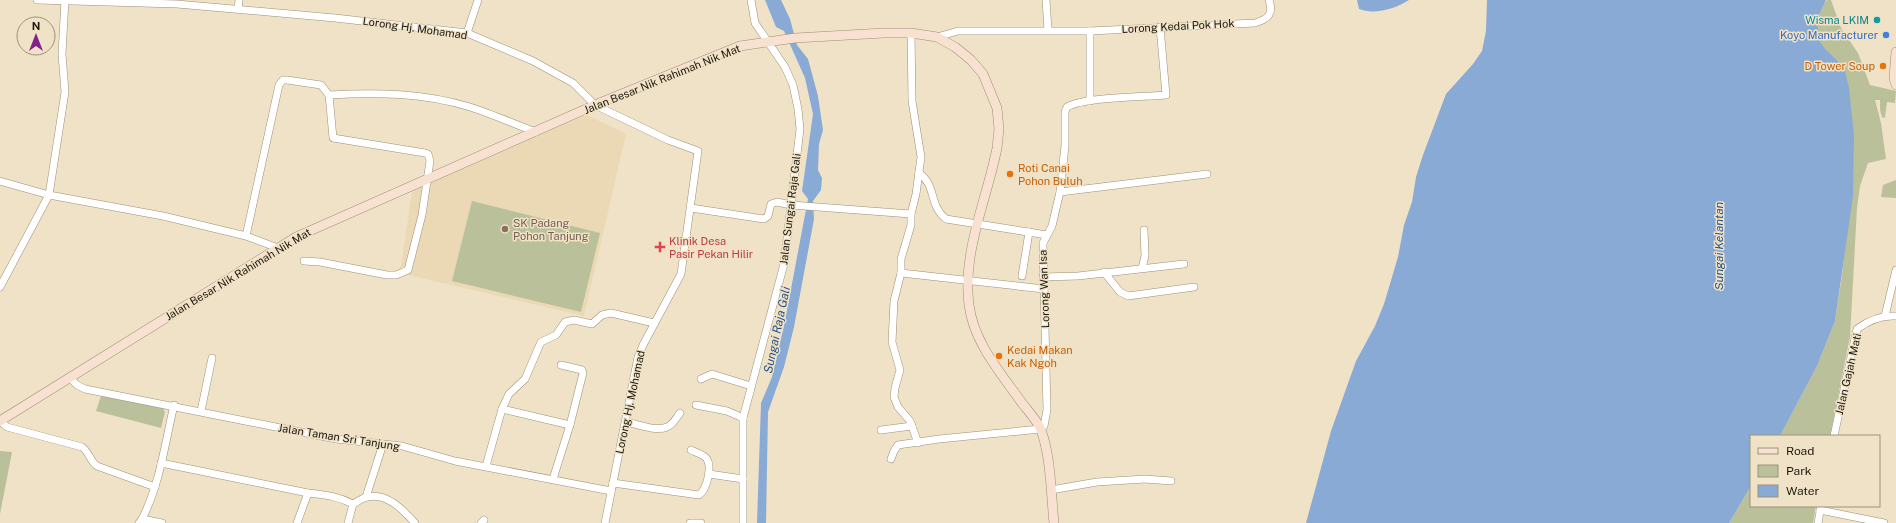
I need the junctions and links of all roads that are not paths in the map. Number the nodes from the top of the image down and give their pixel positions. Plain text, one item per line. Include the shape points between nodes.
1 (37, 0) edge
2 (239, 0) edge
3 (478, 0) edge
4 (751, 0) edge
5 (1046, 0) edge
6 (1269, 0) edge
7 (65, 1) edge
8 (238, 9) junction
9 (1160, 27) junction
10 (1048, 30) junction
11 (1090, 31) junction
12 (467, 33) junction
13 (911, 33) junction
14 (937, 37) junction
15 (767, 41) junction
16 (1896, 52) edge
17 (1895, 83) edge
18 (329, 96) junction
19 (1090, 101) junction
20 (595, 105) junction
21 (536, 132) junction
22 (919, 173) junction
23 (1208, 174) dead end
24 (427, 180) junction
25 (0, 181) edge
26 (1060, 192) junction
27 (49, 195) junction
28 (791, 205) junction
29 (691, 208) junction
30 (911, 214) junction
31 (978, 224) junction
32 (1144, 230) dead end
33 (1029, 232) junction
34 (1047, 235) junction
35 (246, 236) junction
36 (278, 248) junction
37 (304, 262) dead end
38 (1184, 264) dead end
39 (1142, 268) junction
40 (1896, 270) edge
41 (1104, 272) junction
42 (901, 273) junction
43 (1022, 276) dead end
44 (1043, 277) junction
45 (968, 281) junction
46 (0, 287) edge
47 (1194, 287) dead end
48 (1044, 289) junction
49 (1885, 316) junction
50 (1896, 316) edge
51 (654, 323) junction
52 (212, 358) dead end
53 (560, 365) dead end
54 (70, 378) junction
55 (701, 379) dead end
56 (752, 386) junction
57 (174, 405) junction
58 (696, 405) dead end
59 (502, 409) junction
60 (201, 411) junction
61 (680, 413) dead end
62 (743, 418) junction
63 (0, 421) edge
64 (626, 422) junction
65 (570, 425) junction
66 (912, 426) junction
67 (1040, 429) junction
68 (880, 430) dead end
69 (1834, 435) edge
70 (918, 443) junction
71 (382, 444) junction
72 (691, 450) dead end
73 (891, 459) dead end
74 (161, 463) junction
75 (486, 466) junction
76 (708, 474) junction
77 (553, 479) junction
78 (743, 479) junction
79 (1171, 481) dead end
80 (613, 483) junction
81 (155, 487) junction
82 (1050, 490) junction
83 (611, 491) junction
84 (308, 493) junction
85 (366, 497) junction
86 (353, 504) junction
87 (1821, 508) edge
88 (140, 521) edge
89 (162, 523) edge
90 (297, 523) edge
91 (348, 523) edge
92 (415, 523) edge
93 (605, 523) edge
94 (690, 523) edge
95 (701, 523) edge
96 (743, 523) edge
97 (1054, 523) edge
98 (1818, 523) edge
99 (1884, 523) edge

1 - 7 street, Lorong Hj. Mohamad
2 - 8 street
3 - 12 street
4 - 15 street, Jalan Sungai Raja Gali via 755,23
5 - 10 street
6 - 9 street, Lorong Kedai Pok Hok via 1271,15 1266,20 1255,23
7 - 8 street, Lorong Hj. Mohamad via 177,4
7 - 27 street via 62,54 65,92
8 - 12 street, Lorong Hj. Mohamad
9 - 11 street, Lorong Kedai Pok Hok
9 - 19 street, Lorong Wan Isa via 1166,95
10 - 11 street, Lorong Kedai Pok Hok
10 - 14 street, Lorong Kedai Pok Hok via 958,31
11 - 19 street
12 - 20 street, Lorong Hj. Mohamad via 573,83
13 - 14 street, Jalan Besar Nik Rahimah Nik Mat
13 - 15 street, Jalan Besar Nik Rahimah Nik Mat
13 - 22 street via 913,106 921,152
14 - 31 street, Jalan Besar Nik Rahimah Nik Mat via 955,47 983,74 997,108 997,148
15 - 20 street, Jalan Besar Nik Rahimah Nik Mat via 724,51
15 - 28 street, Jalan Sungai Raja Gali via 793,85 798,109 800,129
16 - 17 street
18 - 21 street via 367,93 420,97 469,107
18 - 24 street via 333,138 425,153 430,158
18 - 35 street via 326,90 315,83 286,80 281,82
19 - 26 street, Lorong Wan Isa via 1072,104 1065,112 1065,146
20 - 21 street, Jalan Besar Nik Rahimah Nik Mat
20 - 29 street, Lorong Hj. Mohamad via 668,140 698,150
21 - 24 street, Jalan Besar Nik Rahimah Nik Mat
22 - 30 street
22 - 31 street via 926,178 938,212 946,219
23 - 26 street
24 - 36 street, Jalan Besar Nik Rahimah Nik Mat via 314,228
24 - 37 street via 422,214 408,270 396,275 387,275 320,262
25 - 27 street
26 - 34 street, Lorong Wan Isa via 1052,226
27 - 35 street via 163,216
27 - 46 street
28 - 29 street via 777,202 771,204 768,216 764,219
28 - 30 street
28 - 56 street, Jalan Sungai Raja Gali via 784,264
29 - 51 street, Lorong Hj. Mohamad via 681,274
30 - 42 street via 911,225 901,258
31 - 33 street
31 - 45 street, Jalan Besar Nik Rahimah Nik Mat
32 - 39 street via 1145,256
33 - 34 street
33 - 43 street
34 - 44 street, Lorong Wan Isa via 1043,243
35 - 36 street
36 - 54 street, Jalan Besar Nik Rahimah Nik Mat
38 - 39 street
39 - 41 street
40 - 49 street
41 - 44 street
41 - 47 street via 1120,292 1128,296
42 - 45 street
42 - 66 street via 893,305 892,342 900,370 894,397 898,408
44 - 48 street, Lorong Wan Isa
45 - 48 street
45 - 67 street, Jalan Besar Nik Rahimah Nik Mat via 973,324 982,346
48 - 67 street, Lorong Wan Isa via 1047,410 1046,422
49 - 50 street, Jalan Gajah Mati
49 - 69 street, Jalan Gajah Mati via 1863,324 1858,329
51 - 59 street via 611,313 602,315 592,324 574,320 565,322 556,335 541,342 525,379 508,394
51 - 64 street, Lorong Hj. Mohamad via 638,357
52 - 60 street
53 - 65 street via 582,370 583,373
54 - 57 street, Jalan Taman Sri Tanjung via 85,389 147,403
54 - 63 street, Jalan Besar Nik Rahimah Nik Mat
55 - 56 street via 712,374
56 - 62 street, Jalan Sungai Raja Gali
57 - 60 street, Jalan Taman Sri Tanjung
57 - 74 street
58 - 62 street via 727,411
59 - 65 street
59 - 75 street
60 - 71 street, Jalan Taman Sri Tanjung via 275,428
61 - 64 street via 666,428 658,429
62 - 78 street, Jalan Sungai Raja Gali
63 - 81 street via 7,427 82,448 88,452 96,466
64 - 80 street, Lorong Hj. Mohamad
65 - 77 street
66 - 68 street
66 - 70 street
67 - 70 street
67 - 82 street, Jalan Besar Nik Rahimah Nik Mat via 1045,445
70 - 73 street via 898,445
71 - 75 street, Jalan Taman Sri Tanjung via 402,446 455,461
71 - 85 street
72 - 76 street via 708,460
74 - 81 street
74 - 84 street
75 - 77 street, Jalan Taman Sri Tanjung
76 - 78 street
76 - 80 street via 703,491 698,495
77 - 83 street, Jalan Taman Sri Tanjung
78 - 96 street, Jalan Sungai Raja Gali
79 - 82 street via 1103,481
80 - 83 street, Lorong Hj. Mohamad
81 - 88 street via 150,504
82 - 97 street, Jalan Besar Nik Rahimah Nik Mat
83 - 93 street, Lorong Hj. Mohamad
84 - 86 street via 331,496
84 - 90 street
85 - 86 street
85 - 92 street via 392,501
86 - 91 street
87 - 98 street
87 - 99 street
88 - 89 street
94 - 95 street

